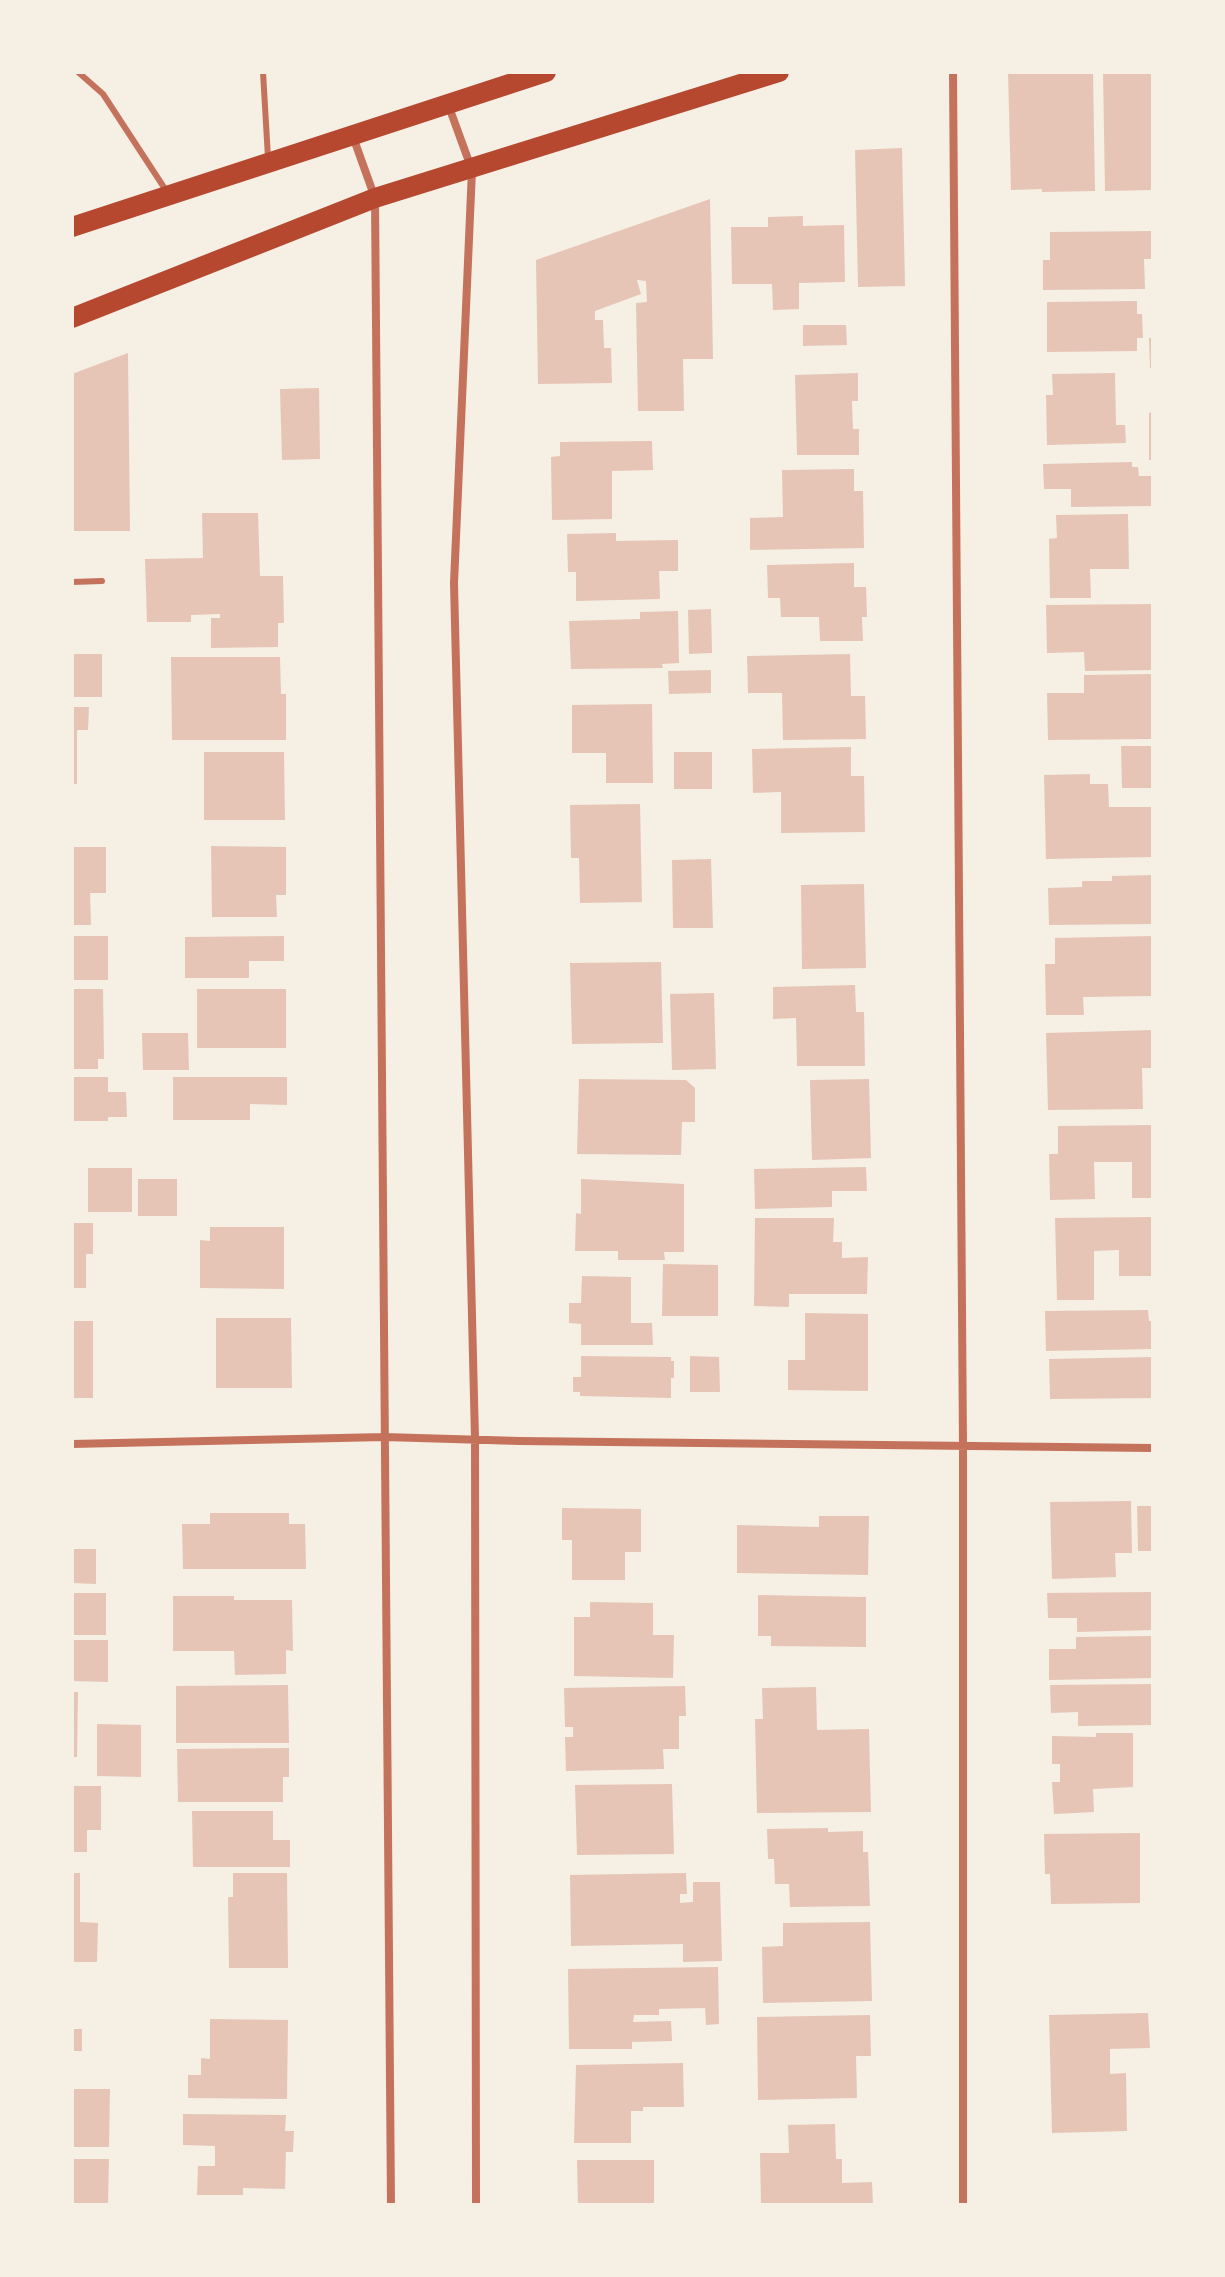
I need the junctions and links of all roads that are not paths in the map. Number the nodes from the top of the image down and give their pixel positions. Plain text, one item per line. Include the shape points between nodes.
1 (78, 72) edge
2 (263, 72) edge
3 (546, 72) edge
4 (779, 72) edge
5 (953, 72) edge
6 (449, 104) junction
7 (352, 134) junction
8 (268, 161) junction
9 (472, 170) junction
10 (169, 195) junction
11 (375, 198) junction
12 (72, 227) edge
13 (72, 318) edge
14 (102, 581) dead end
15 (72, 582) edge
16 (384, 1437) junction
17 (475, 1438) junction
18 (72, 1444) edge
19 (963, 1445) junction
20 (1153, 1448) edge
21 (391, 2205) edge
22 (476, 2205) edge
23 (963, 2205) edge

1 - 10 lane via 103,94
2 - 8 lane
3 - 6 main road
4 - 9 main road
5 - 19 street
6 - 7 main road
6 - 9 street
7 - 8 main road
7 - 11 street
8 - 10 main road
9 - 11 main road
9 - 17 street via 454,583
10 - 12 main road
11 - 13 main road
11 - 16 street
14 - 15 lane
16 - 17 street
16 - 18 street
16 - 21 street
17 - 19 street
17 - 22 street
19 - 20 street
19 - 23 street

